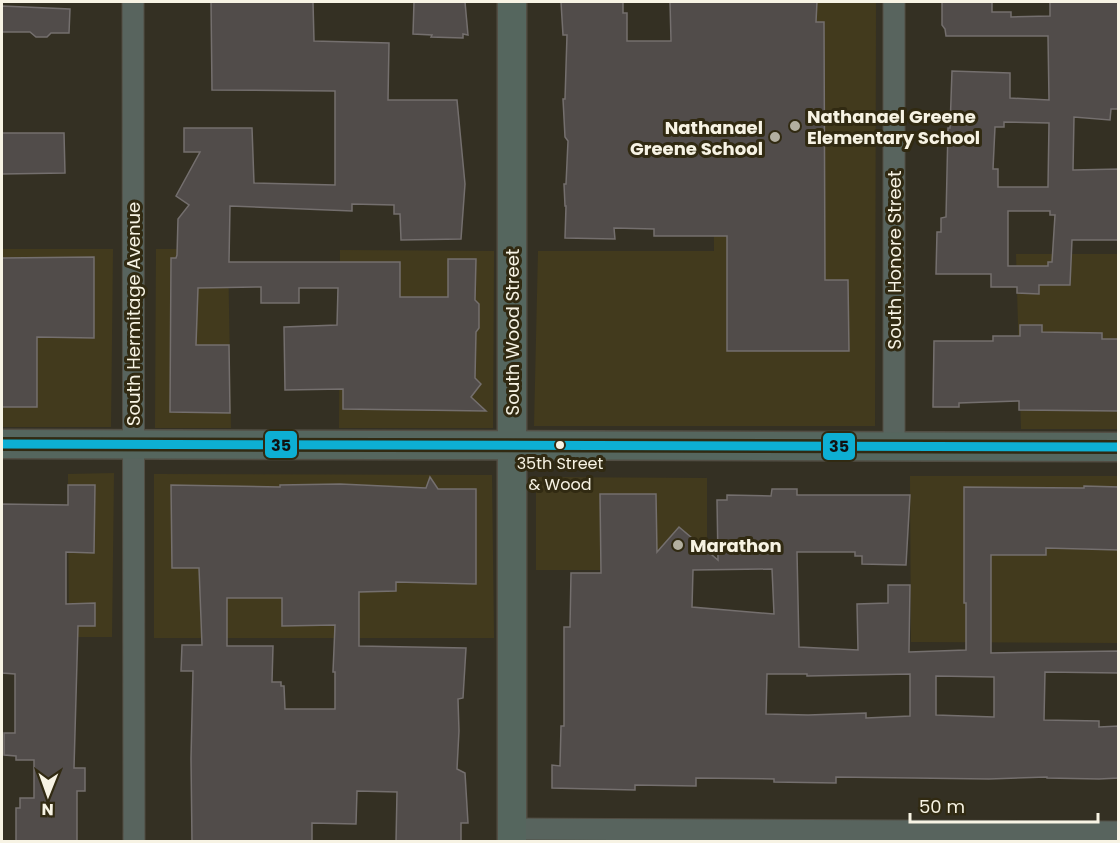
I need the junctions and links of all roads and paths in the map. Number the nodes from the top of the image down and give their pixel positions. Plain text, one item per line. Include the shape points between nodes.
1 (133, 2) edge
2 (512, 2) edge
3 (894, 2) edge
4 (2, 444) edge
5 (133, 444) junction
6 (512, 445) junction
7 (894, 446) junction
8 (1119, 447) edge
9 (1119, 832) edge
10 (512, 835) edge
11 (134, 842) edge

1 - 5 street, South Hermitage Avenue
2 - 6 main road, South Wood Street
3 - 7 street, South Honore Street
4 - 5 main road
5 - 6 main road
5 - 11 street, South Hermitage Avenue
6 - 7 main road
6 - 10 main road, South Wood Street
7 - 8 main road
9 - 10 street

